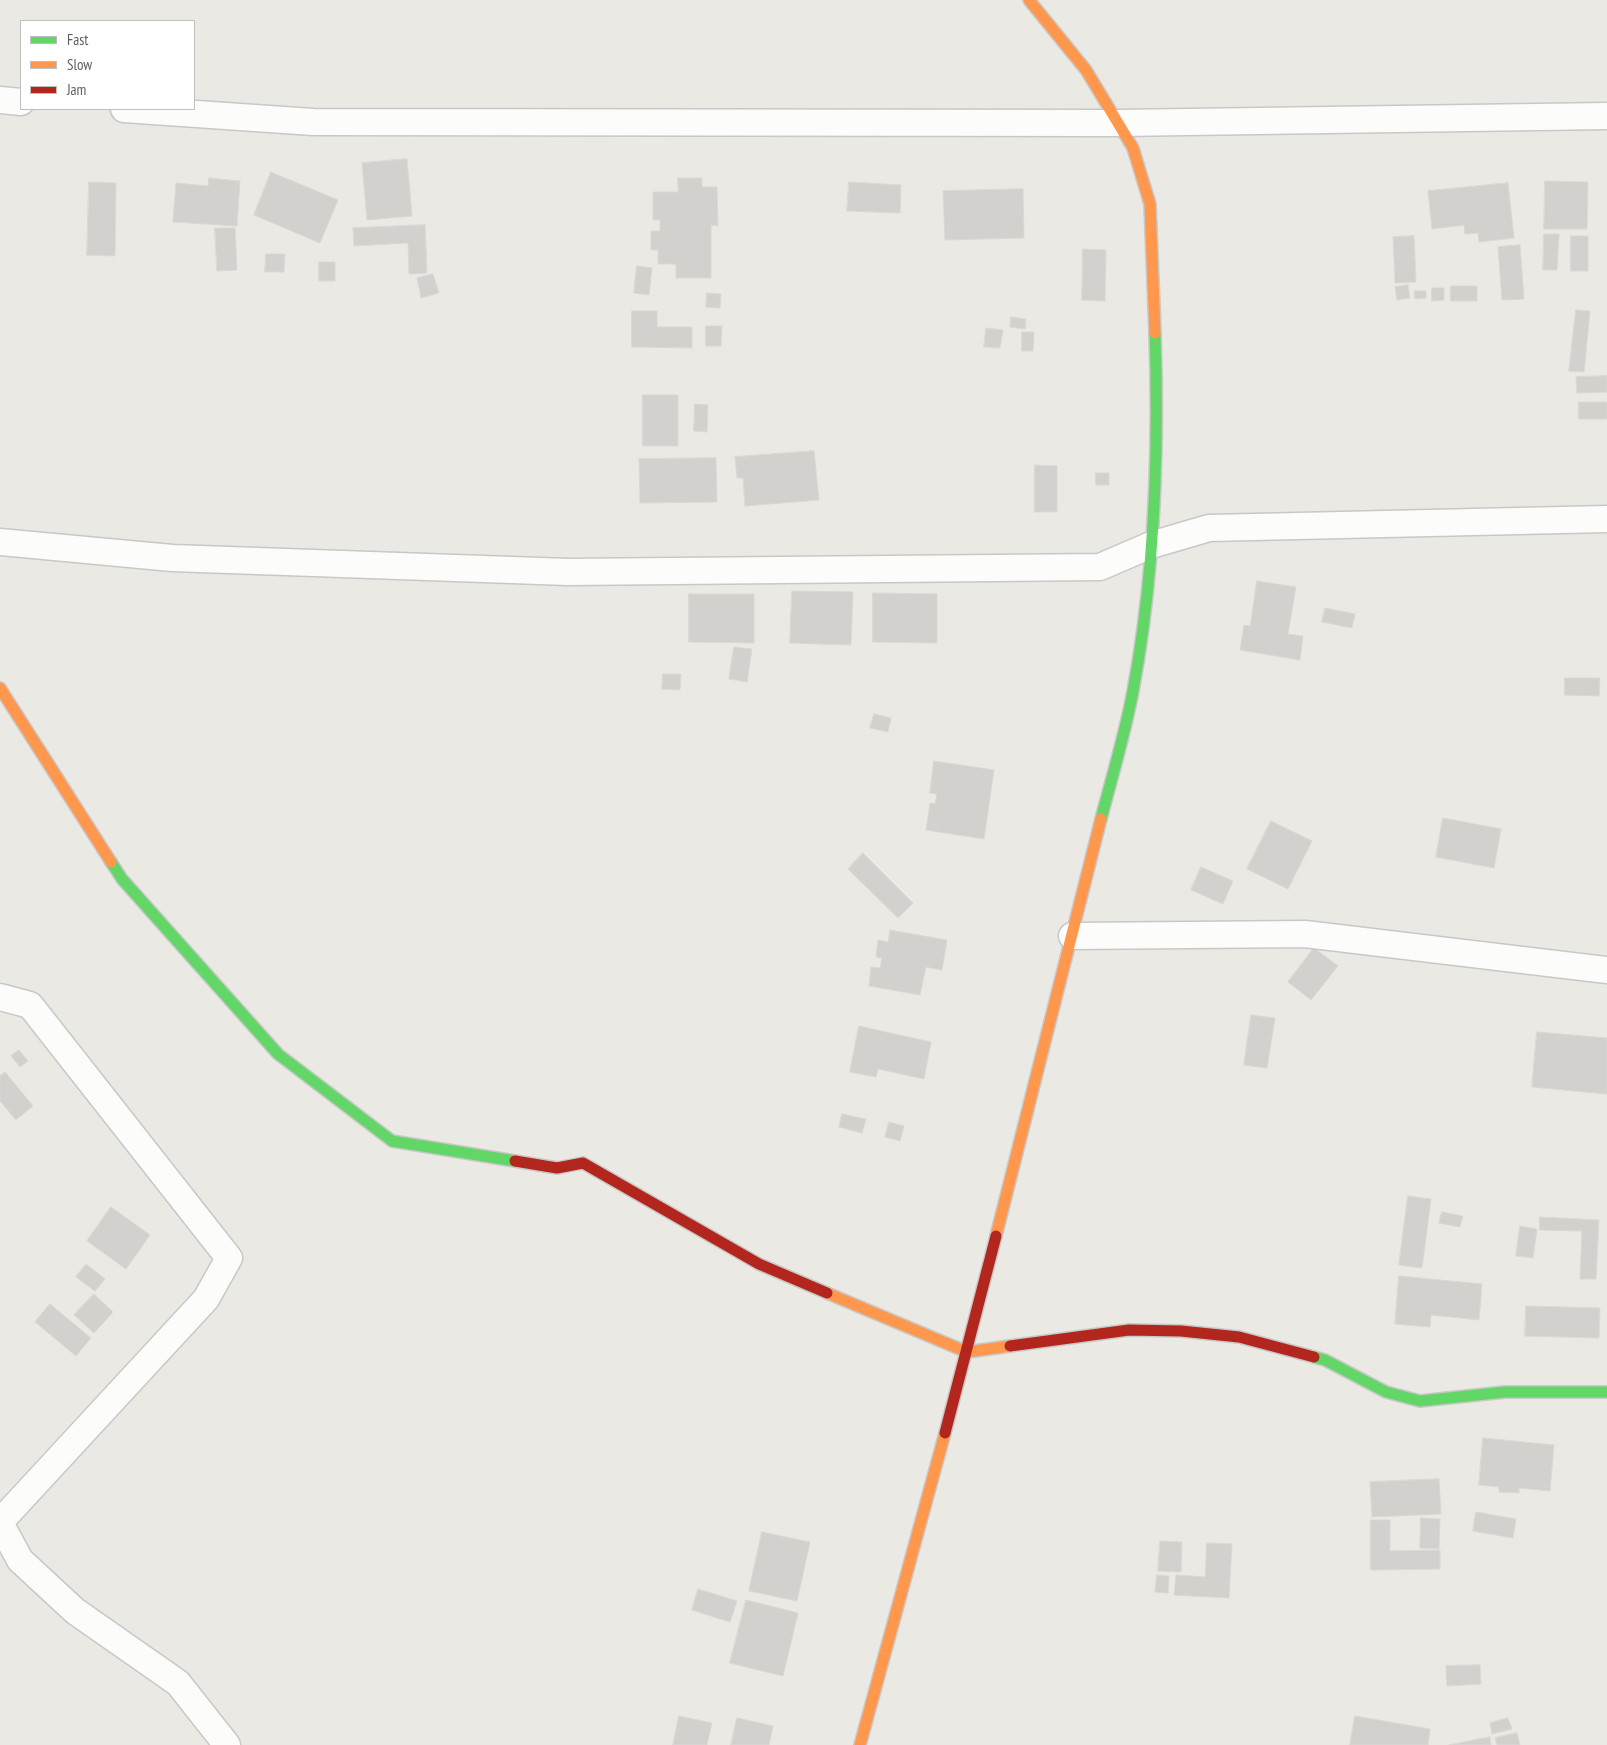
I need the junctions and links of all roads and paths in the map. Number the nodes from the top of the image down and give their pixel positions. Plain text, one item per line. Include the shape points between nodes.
1 (1029, 0) edge
2 (0, 100) edge
3 (20, 102) edge
4 (139, 110) edge
5 (1607, 116) edge
6 (1118, 123) junction
7 (1607, 519) edge
8 (0, 542) edge
9 (1151, 545) junction
10 (0, 688) edge
11 (1072, 936) junction
12 (1607, 970) edge
13 (0, 997) edge
14 (967, 1352) junction
15 (1607, 1392) edge
16 (0, 1522) edge
17 (227, 1745) edge
18 (860, 1745) edge

1 - 6 street via 1086,70
2 - 3 street
4 - 6 street via 313,122
5 - 6 street
6 - 9 street via 1133,148 1150,204 1156,362
7 - 9 street via 1209,528
8 - 9 street via 172,558 568,572 1100,567
9 - 11 street via 1149,587 1133,692
10 - 14 street via 122,879 278,1054 392,1141 557,1168 583,1163 758,1264
11 - 12 street via 1305,934
11 - 14 street
13 - 16 street via 30,1005 229,1258 206,1299
14 - 15 street via 1129,1330 1181,1331 1239,1337 1325,1360 1386,1392 1420,1402 1505,1392
14 - 18 street
16 - 17 street via 20,1560 75,1611 178,1683

